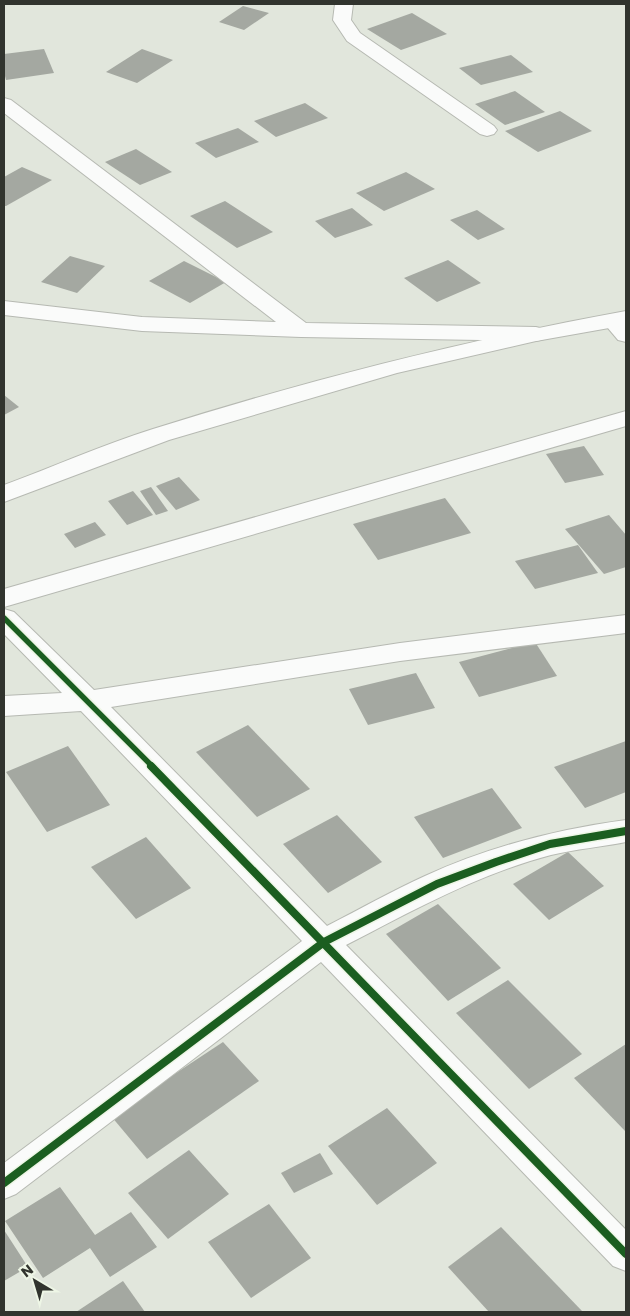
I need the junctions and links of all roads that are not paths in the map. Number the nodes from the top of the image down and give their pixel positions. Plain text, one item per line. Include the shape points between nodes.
1 (344, 4) edge
2 (4, 104) edge
3 (487, 130) dead end
4 (4, 308) edge
5 (622, 325) edge
6 (301, 330) junction
7 (536, 334) junction
8 (626, 418) edge
9 (4, 494) edge
10 (4, 598) edge
11 (4, 618) edge
12 (626, 624) edge
13 (88, 701) junction
14 (4, 706) edge
15 (626, 831) edge
16 (324, 942) junction
17 (4, 1183) edge
18 (626, 1254) edge

1 - 3 street via 342,20 353,36
2 - 6 street
4 - 6 street via 142,324
5 - 7 street
6 - 7 street
7 - 9 street via 391,367 169,432
8 - 10 street
11 - 13 street
12 - 13 street via 400,652
13 - 14 street
13 - 16 street
15 - 16 street via 550,844 488,865 437,884
16 - 17 street
16 - 18 street

